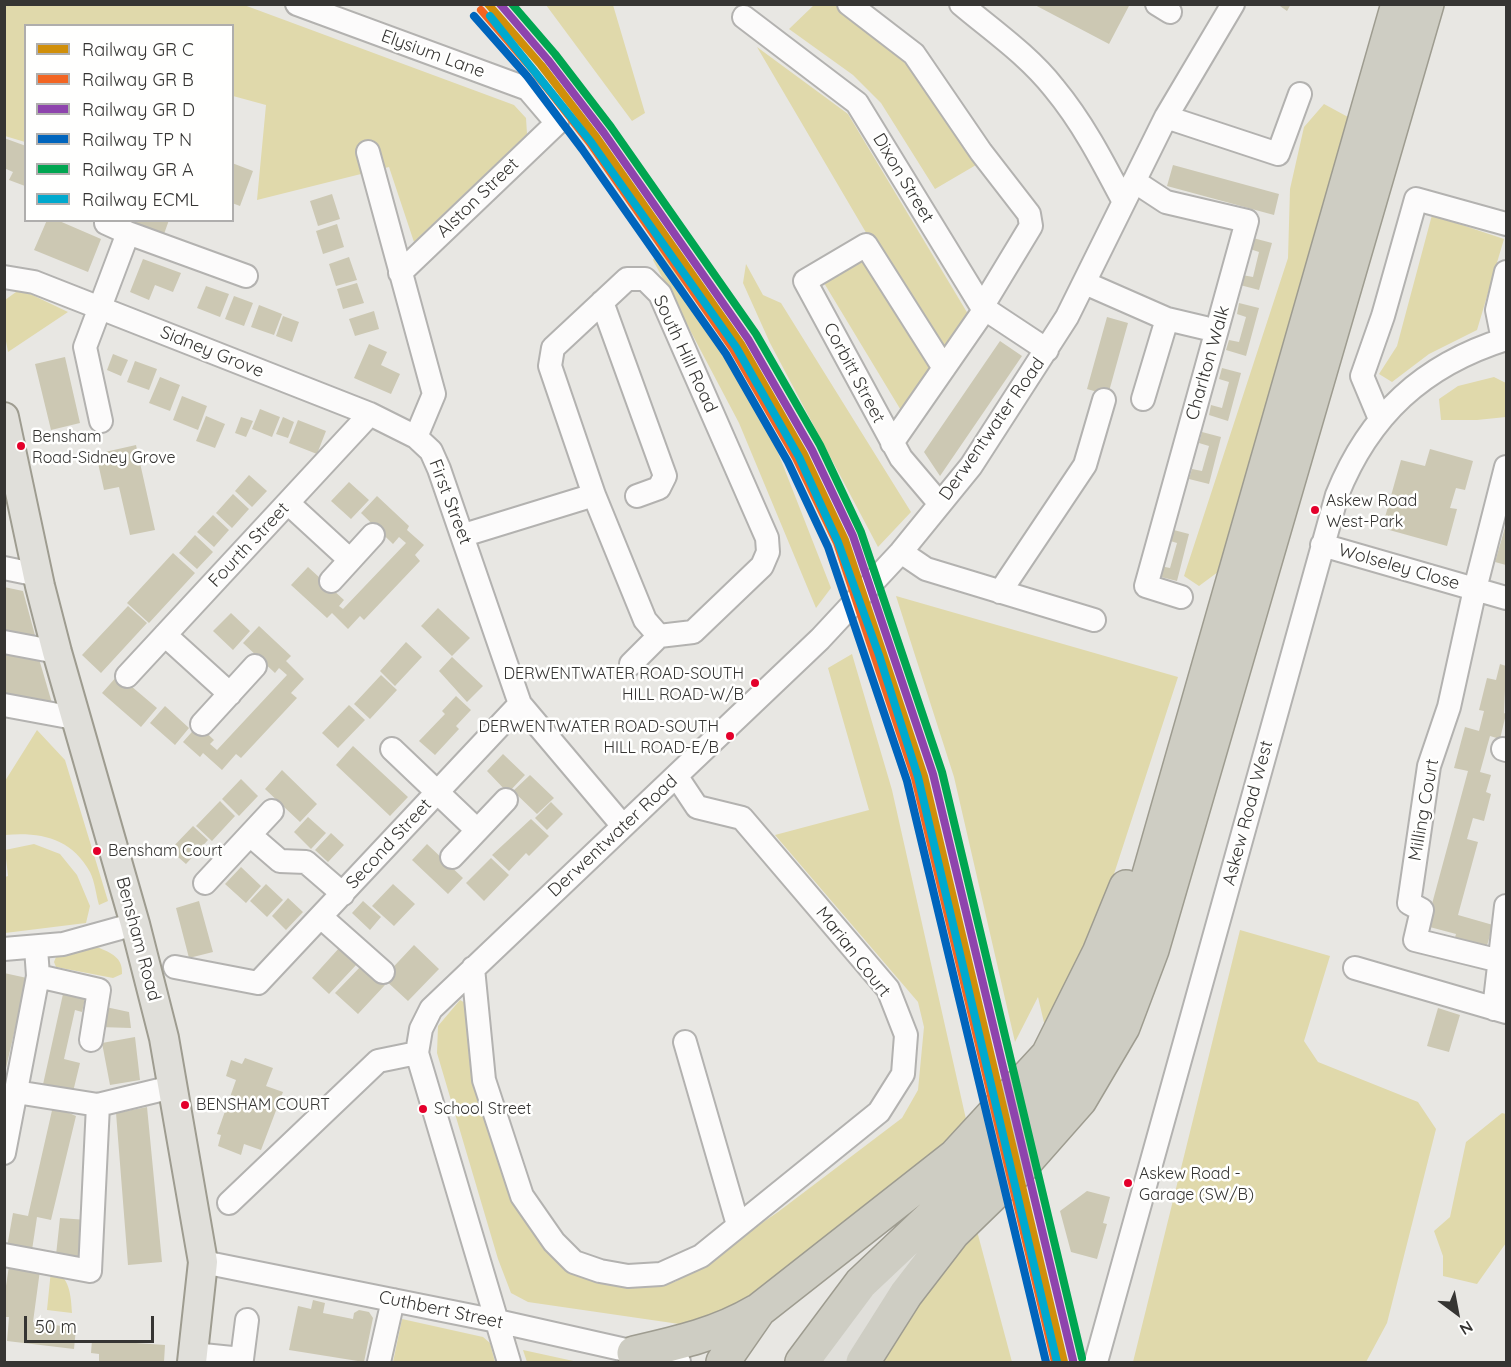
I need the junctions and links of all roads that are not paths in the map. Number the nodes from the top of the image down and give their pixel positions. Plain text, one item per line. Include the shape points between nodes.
1 (297, 4) edge
2 (849, 4) edge
3 (961, 4) edge
4 (1233, 4) edge
5 (1427, 4) edge
6 (1441, 4) edge
7 (1396, 8) edge
8 (744, 17) dead end
9 (1300, 94) dead end
10 (1166, 117) junction
11 (557, 123) joint
12 (368, 152) dead end
13 (1134, 181) junction
14 (1372, 192) junction
15 (1124, 202) junction
16 (106, 222) edge
17 (1506, 224) edge
18 (128, 233) junction
19 (1506, 272) edge
20 (400, 273) junction
21 (246, 276) dead end
22 (4, 277) edge
23 (1085, 284) junction
24 (602, 302) junction
25 (99, 307) junction
26 (983, 308) junction
27 (1167, 319) junction
28 (1204, 328) dead end
29 (1505, 339) edge
30 (1047, 350) junction
31 (944, 368) junction
32 (1143, 399) dead end
33 (1104, 400) dead end
34 (370, 414) junction
35 (4, 417) edge
36 (1380, 419) junction
37 (101, 421) dead end
38 (416, 437) junction
39 (892, 443) junction
40 (1506, 467) edge
41 (594, 495) junction
42 (637, 496) dead end
43 (288, 502) junction
44 (940, 504) junction
45 (464, 535) junction
46 (373, 536) dead end
47 (1322, 545) junction
48 (895, 559) junction
49 (350, 560) junction
50 (4, 568) edge
51 (38, 575) junction
52 (331, 581) dead end
53 (1475, 589) junction
54 (1000, 591) junction
55 (1181, 597) dead end
56 (1506, 598) edge
57 (1094, 620) dead end
58 (165, 634) junction
59 (659, 636) junction
60 (4, 642) edge
61 (57, 652) junction
62 (631, 664) dead end
63 (255, 666) dead end
64 (127, 676) dead end
65 (230, 694) junction
66 (520, 704) junction
67 (4, 705) edge
68 (74, 718) junction
69 (202, 724) dead end
70 (1192, 724) junction
71 (392, 748) dead end
72 (677, 777) junction
73 (437, 792) junction
74 (506, 800) dead end
75 (272, 811) dead end
76 (622, 826) junction
77 (477, 830) junction
78 (250, 835) junction
79 (452, 857) dead end
80 (205, 884) dead end
81 (343, 894) junction
82 (1506, 906) edge
83 (321, 917) junction
84 (135, 924) junction
85 (36, 948) junction
86 (4, 949) edge
87 (1500, 961) junction
88 (175, 967) dead end
89 (472, 968) junction
90 (1355, 968) dead end
91 (383, 972) dead end
92 (38, 976) junction
93 (1500, 1010) edge
94 (91, 1040) dead end
95 (685, 1042) dead end
96 (417, 1053) junction
97 (172, 1087) junction
98 (16, 1092) junction
99 (1068, 1094) junction
100 (98, 1105) junction
101 (4, 1153) edge
102 (956, 1201) junction
103 (229, 1203) dead end
104 (738, 1225) junction
105 (4, 1254) edge
106 (202, 1262) junction
107 (393, 1300) junction
108 (759, 1310) junction
109 (247, 1320) dead end
110 (497, 1322) junction
111 (193, 1358) edge
112 (642, 1358) edge
113 (379, 1362) edge
114 (509, 1362) edge
115 (679, 1362) edge
116 (723, 1362) edge
117 (802, 1362) edge
118 (817, 1362) edge
119 (837, 1362) edge
120 (863, 1362) edge
121 (1096, 1362) edge

1 - 11 street, Elysium Lane via 528,89
2 - 26 street via 914,54 1029,214 1031,226
3 - 15 street via 1018,51 1053,87 1093,142
4 - 10 street, Derwentwater Road
5 - 14 highway
6 - 14 highway
7 - 70 highway
8 - 26 street, Dixon Street via 857,103
9 - 10 street via 1278,154
10 - 13 street, Derwentwater Road
11 - 20 street, Alston Street
12 - 20 street
13 - 15 street, Derwentwater Road
13 - 55 street, Charlton Walk via 1166,202 1247,221 1146,586
14 - 99 highway via 1152,950 1123,1027
15 - 23 street, Derwentwater Road
16 - 18 street
17 - 36 street via 1416,199 1362,376
18 - 21 street
18 - 25 street
19 - 29 street via 1497,310
20 - 38 street via 434,394
22 - 25 street, Sidney Grove via 34,282
23 - 27 street
23 - 30 street, Derwentwater Road
24 - 41 street, South Hill Road via 552,348 550,366
24 - 42 street via 665,476 659,488
24 - 59 street, South Hill Road via 627,279 645,279 660,294 767,538 768,552 762,566 693,632
25 - 34 street, Sidney Grove
25 - 37 street via 85,347
26 - 30 street, Dixon Street
26 - 31 street
27 - 28 street
27 - 32 street
29 - 36 street, Askew Road West via 1424,379
30 - 44 street, Derwentwater Road via 971,466
31 - 39 street
31 - 39 street, Corbitt Street via 866,245 805,281
33 - 54 street via 1085,465
34 - 38 street, Sidney Grove
34 - 43 street, Fourth Street
35 - 51 main road, Bensham Road
36 - 47 street, Askew Road West via 1351,460
38 - 45 street, First Street via 431,451 440,469
39 - 44 street, Corbitt Street
40 - 53 street, Wolseley Close
41 - 45 street
41 - 59 street, South Hill Road via 645,620
43 - 49 street
43 - 58 street, Fourth Street
44 - 48 street, Derwentwater Road
45 - 66 street, First Street
46 - 49 street
47 - 53 street, Wolseley Close
47 - 121 street, Askew Road West
48 - 54 street
48 - 72 street, Derwentwater Road via 820,639
49 - 52 street
50 - 51 street
51 - 61 main road, Bensham Road
53 - 56 street, Wolseley Close
53 - 87 street, Milling Court via 1449,707 1429,766 1409,903 1422,910 1415,940
54 - 57 street
58 - 64 street, Fourth Street
58 - 65 street
59 - 62 street
60 - 61 street
61 - 68 main road, Bensham Road
63 - 65 street
65 - 69 street
66 - 73 street, Second Street
66 - 76 street, First Street
67 - 68 street
68 - 84 main road, Bensham Road
70 - 99 highway via 1128,948
70 - 102 highway via 1099,953 1048,1055
71 - 73 street
72 - 76 street, Derwentwater Road
72 - 104 street, Marian Court via 697,807 742,818 888,989 906,1035 903,1074 879,1112
73 - 77 street
73 - 81 street, Second Street
74 - 77 street
75 - 78 street
76 - 89 street, Derwentwater Road
77 - 79 street
78 - 80 street
78 - 81 street via 280,861 306,862
81 - 83 street, Second Street
82 - 87 street
83 - 88 street, Second Street via 258,983
83 - 91 street
84 - 85 street
84 - 97 main road, Bensham Road via 164,1038
85 - 86 street
85 - 92 street
87 - 93 street
89 - 96 street, Derwentwater Road via 431,1009 421,1029
89 - 104 street, Marian Court via 484,1080 522,1196 554,1242 574,1262 628,1276 661,1274 700,1256
90 - 93 street
92 - 94 street via 99,990
92 - 98 street
95 - 104 street
96 - 103 street via 378,1061
96 - 110 street
97 - 100 street
97 - 106 main road, Bensham Road
98 - 100 street
98 - 101 street
99 - 102 highway via 1006,1146
100 - 105 street via 90,1271
102 - 108 highway
102 - 117 highway via 861,1283
102 - 118 main road via 872,1284
102 - 119 main road
102 - 120 highway via 906,1294
106 - 107 street, Cuthbert Street
106 - 111 main road, Bensham Road
107 - 110 street, Cuthbert Street
107 - 113 street
108 - 112 highway via 730,1327
108 - 116 highway
109 - 111 street via 242,1359
110 - 112 street, Cuthbert Street
110 - 114 street
112 - 115 street, Cuthbert Street

